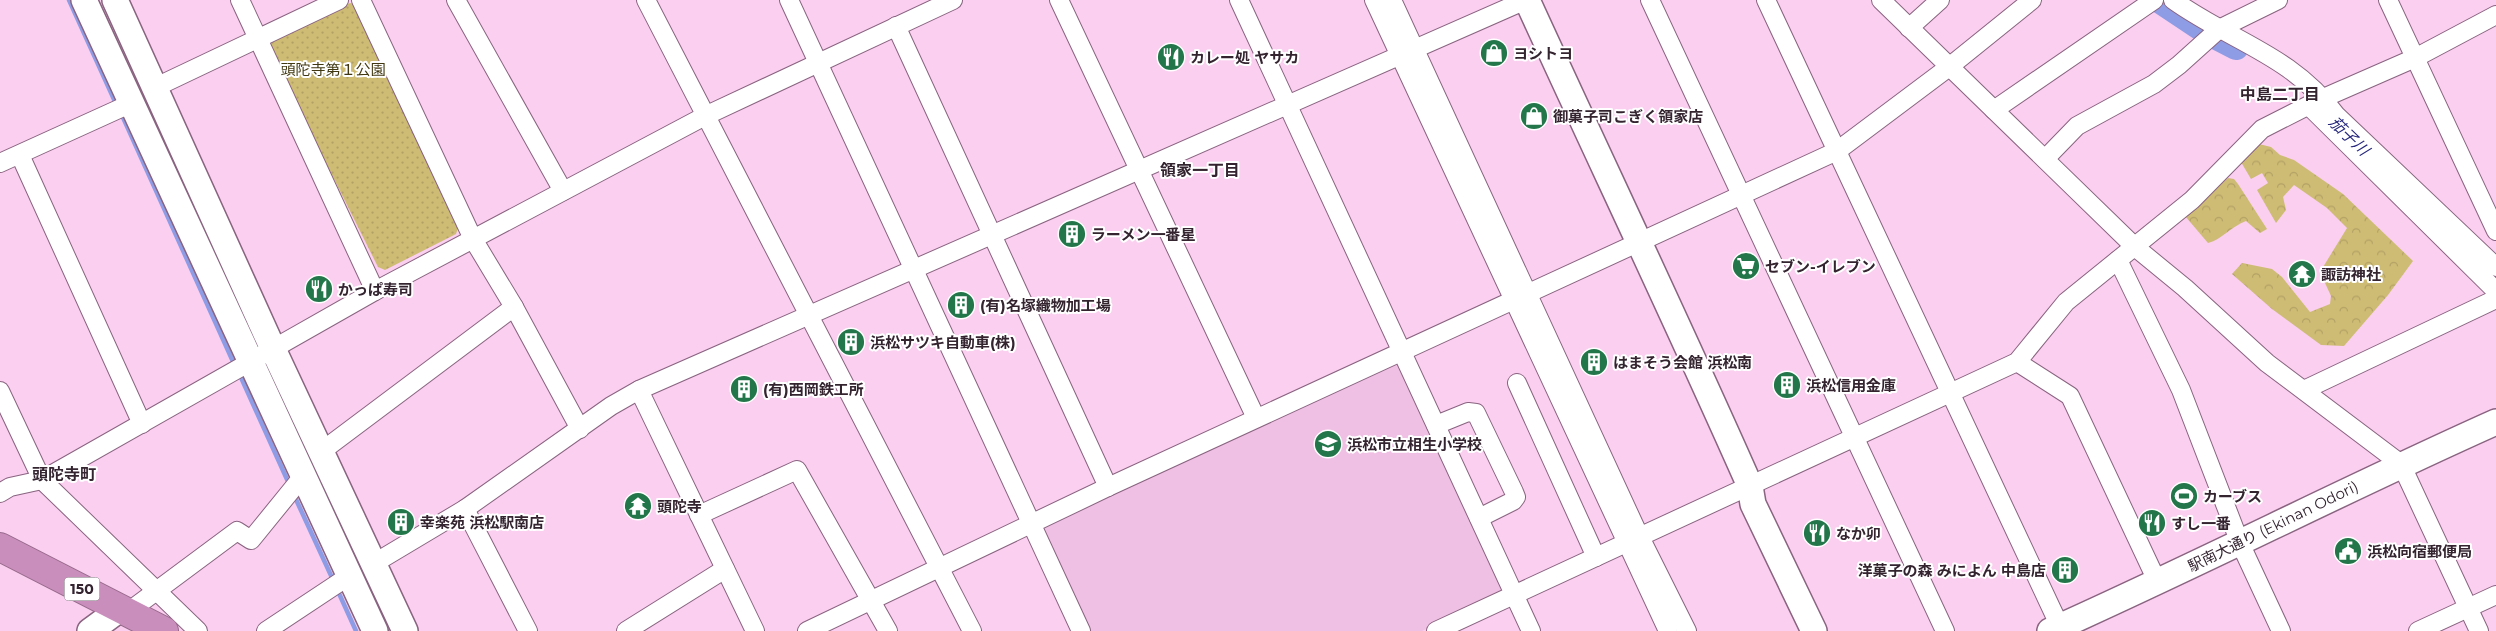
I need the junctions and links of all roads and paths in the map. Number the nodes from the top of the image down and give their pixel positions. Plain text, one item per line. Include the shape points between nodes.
1 (84, 0) edge
2 (115, 0) edge
3 (240, 0) edge
4 (340, 0) edge
5 (361, 0) edge
6 (456, 0) edge
7 (646, 0) edge
8 (789, 0) edge
9 (953, 0) edge
10 (1059, 0) edge
11 (1239, 0) edge
12 (1374, 0) edge
13 (1392, 0) edge
14 (1527, 0) edge
15 (1650, 0) edge
16 (1766, 0) edge
17 (1881, 0) edge
18 (1940, 0) edge
19 (2032, 0) edge
20 (2154, 0) edge
21 (2173, 0) edge
22 (2278, 0) edge
23 (2388, 0) edge
24 (924, 6) edge
25 (2496, 15) edge
26 (896, 26) junction
27 (1909, 28) junction
28 (2215, 33) junction
29 (257, 40) junction
30 (1407, 52) junction
31 (2415, 58) junction
32 (818, 64) junction
33 (1949, 67) junction
34 (156, 87) junction
35 (132, 103) junction
36 (2316, 103) junction
37 (1289, 106) junction
38 (1994, 110) junction
39 (705, 116) junction
40 (1837, 151) junction
41 (20, 154) junction
42 (2045, 159) junction
43 (0, 163) edge
44 (1141, 169) junction
45 (563, 191) junction
46 (1742, 196) junction
47 (2496, 232) edge
48 (991, 235) junction
49 (473, 239) junction
50 (1638, 243) junction
51 (2135, 247) junction
52 (2118, 260) junction
53 (2496, 267) edge
54 (914, 271) junction
55 (375, 291) junction
56 (2496, 291) edge
57 (1521, 297) junction
58 (2496, 299) edge
59 (514, 307) junction
60 (809, 315) junction
61 (273, 349) junction
62 (1402, 352) junction
63 (251, 362) junction
64 (2017, 362) junction
65 (1518, 383) dead end
66 (639, 390) junction
67 (2304, 390) junction
68 (0, 391) edge
69 (1950, 394) junction
70 (1256, 418) junction
71 (2496, 422) edge
72 (142, 424) junction
73 (1436, 425) junction
74 (580, 429) junction
75 (1855, 437) junction
76 (322, 451) junction
77 (2401, 464) junction
78 (303, 476) junction
79 (42, 480) junction
80 (1750, 486) junction
81 (1108, 487) junction
82 (0, 493) edge
83 (465, 509) junction
84 (699, 515) junction
85 (1479, 518) junction
86 (1030, 523) junction
87 (1634, 540) junction
88 (2240, 543) junction
89 (4, 554) edge
90 (1596, 557) junction
91 (373, 564) junction
92 (939, 566) junction
93 (725, 569) junction
94 (349, 576) junction
95 (2157, 581) junction
96 (157, 590) junction
97 (1514, 594) junction
98 (2496, 595) edge
99 (870, 600) junction
100 (2468, 608) junction
101 (124, 610) junction
102 (2057, 629) edge
103 (90, 631) edge
104 (164, 631) edge
105 (198, 631) edge
106 (266, 631) edge
107 (375, 631) edge
108 (405, 631) edge
109 (528, 631) edge
110 (626, 631) edge
111 (755, 631) edge
112 (807, 631) edge
113 (888, 631) edge
114 (972, 631) edge
115 (1081, 631) edge
116 (1436, 631) edge
117 (1531, 631) edge
118 (1668, 631) edge
119 (1687, 631) edge
120 (1814, 631) edge
121 (1945, 631) edge
122 (2281, 631) edge
123 (2418, 631) edge
124 (2479, 631) edge

1 - 35 street
2 - 34 street
3 - 29 street
4 - 29 street
5 - 49 street
6 - 45 street
7 - 39 street
8 - 32 street
9 - 24 street
10 - 44 street
11 - 37 street
12 - 30 street
13 - 30 street
14 - 30 street
14 - 50 street
15 - 46 street
16 - 40 street
17 - 27 street
18 - 27 street
19 - 33 street
20 - 38 street
21 - 28 street
22 - 28 street
23 - 31 street
24 - 26 street
25 - 31 street
26 - 32 street
26 - 48 street
27 - 33 street
28 - 36 street via 2277,59
28 - 42 street via 2154,84 2077,126
29 - 34 street
29 - 55 street
30 - 37 street
30 - 57 street
31 - 36 street
31 - 47 street
32 - 39 street
32 - 54 street
33 - 38 street
33 - 40 street
34 - 61 street
35 - 41 street
35 - 63 street
36 - 51 street via 2262,129 2192,200
36 - 53 street via 2336,115
36 - 56 street
37 - 44 street
37 - 62 street
38 - 42 street
39 - 45 street
39 - 60 street
40 - 46 street
40 - 69 street
41 - 43 street
41 - 72 street
42 - 51 street
44 - 48 street
44 - 70 street
45 - 49 street
46 - 50 street
46 - 75 street
48 - 54 street
48 - 81 street
49 - 55 street
49 - 59 street
50 - 57 street
50 - 80 street
51 - 52 street
51 - 67 street via 2267,363
52 - 64 street via 2066,302
52 - 88 street via 2181,390
54 - 60 street
54 - 86 street
55 - 61 street
57 - 62 street
57 - 87 street
58 - 67 street
59 - 74 street
59 - 76 street
60 - 66 street
60 - 92 street
61 - 63 street
61 - 76 street
62 - 70 street
62 - 73 street
63 - 72 street
63 - 78 street
64 - 69 street
64 - 95 street via 2070,396
65 - 90 street
66 - 74 street
66 - 84 street
67 - 77 street
68 - 79 street
69 - 75 street
69 - 102 street
70 - 81 street
71 - 77 street, 駅南大通り (Ekinan Odori)
72 - 79 street
73 - 85 street
73 - 85 street via 1468,412 1476,413 1510,483 1516,497 1513,501
74 - 83 street
75 - 80 street
75 - 121 street
76 - 91 street
77 - 88 street, 駅南大通り (Ekinan Odori)
77 - 100 street
78 - 94 street
78 - 96 street via 251,540 237,531
79 - 82 street
79 - 96 street
80 - 87 street
80 - 120 street via 1753,504
81 - 86 street
83 - 91 street
83 - 109 street
84 - 93 street
84 - 99 street via 797,470
85 - 97 street
86 - 92 street
86 - 115 street
87 - 90 street
87 - 118 street
87 - 119 street
88 - 95 street, 駅南大通り (Ekinan Odori)
88 - 122 street
89 - 101 highway, 150
90 - 97 street
91 - 108 street
92 - 99 street
92 - 114 street
93 - 110 street
93 - 111 street
94 - 106 street
94 - 107 street
95 - 102 street, 駅南大通り (Ekinan Odori)
96 - 101 street
96 - 105 street
97 - 116 street
97 - 117 street
98 - 100 street
99 - 112 street
99 - 113 street
100 - 123 street
100 - 124 street
101 - 103 street
101 - 104 highway, 150

